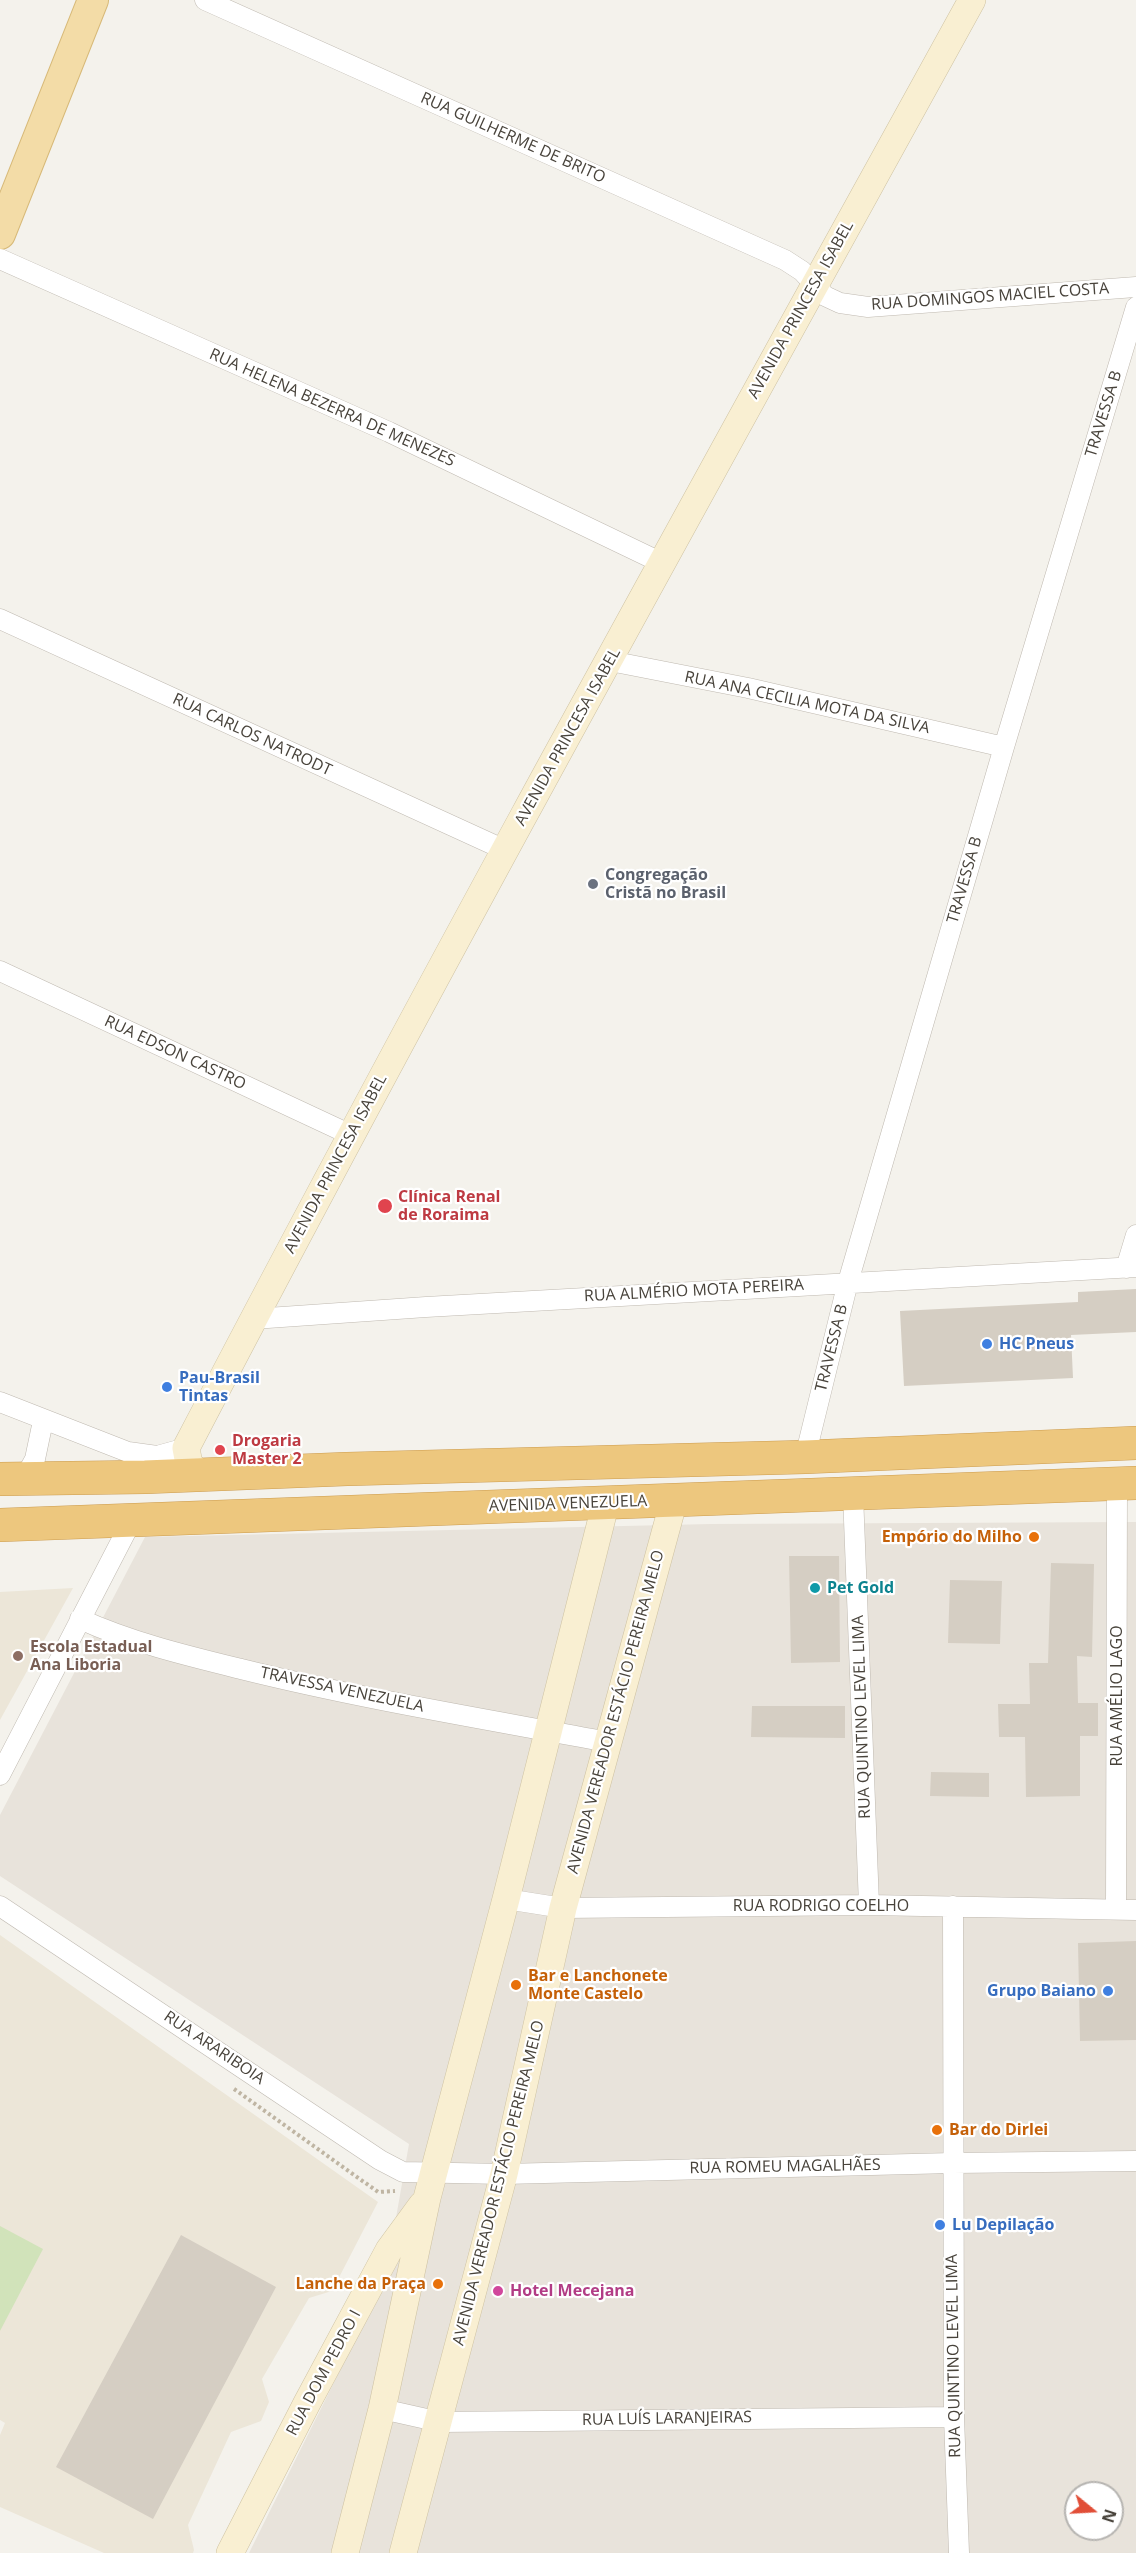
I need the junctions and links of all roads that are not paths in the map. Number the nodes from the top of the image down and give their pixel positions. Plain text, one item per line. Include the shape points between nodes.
1 (93, 0) edge
2 (205, 0) edge
3 (972, 0) edge
4 (0, 234) edge
5 (0, 259) edge
6 (815, 285) junction
7 (1136, 287) edge
8 (1136, 307) edge
9 (662, 563) junction
10 (0, 619) edge
11 (610, 661) junction
12 (1004, 747) junction
13 (505, 850) junction
14 (0, 971) edge
15 (351, 1135) junction
16 (1136, 1235) edge
17 (1131, 1268) edge
18 (848, 1282) junction
19 (253, 1319) junction
20 (0, 1402) edge
21 (44, 1421) junction
22 (1136, 1443) edge
23 (805, 1457) junction
24 (193, 1462) junction
25 (347, 1469) junction
26 (12, 1479) edge
27 (1127, 1484) edge
28 (854, 1494) junction
29 (674, 1500) junction
30 (606, 1503) junction
31 (334, 1513) junction
32 (132, 1520) junction
33 (0, 1525) edge
34 (80, 1619) junction
35 (548, 1730) junction
36 (608, 1742) junction
37 (0, 1775) edge
38 (506, 1899) junction
39 (869, 1905) junction
40 (0, 1906) edge
41 (953, 1906) junction
42 (563, 1908) junction
43 (1126, 1909) edge
44 (1136, 2161) edge
45 (953, 2163) junction
46 (504, 2174) junction
47 (430, 2187) junction
48 (382, 2409) junction
49 (954, 2417) junction
50 (440, 2422) junction
51 (230, 2553) edge
52 (345, 2553) edge
53 (403, 2553) edge
54 (959, 2553) edge

1 - 4 main road
2 - 6 street, RUA GUILHERME DE BRITO via 785,260
3 - 6 street, AVENIDA PRINCESA ISABEL
5 - 9 street, RUA HELENA BEZERRA DE MENEZES via 389,432
6 - 7 street, RUA DOMINGOS MACIEL COSTA via 825,296 840,303 868,307
6 - 9 street, AVENIDA PRINCESA ISABEL
8 - 12 street, TRAVESSA B
9 - 11 street, AVENIDA PRINCESA ISABEL
10 - 13 street, RUA CARLOS NATRODT
11 - 12 street, RUA ANA CECILIA MOTA DA SILVA via 748,688
11 - 13 street, AVENIDA PRINCESA ISABEL
12 - 18 street, TRAVESSA B
13 - 15 street, AVENIDA PRINCESA ISABEL
14 - 15 street, RUA EDSON CASTRO
15 - 19 street, AVENIDA PRINCESA ISABEL
16 - 17 street
17 - 18 street, RUA ALMÉRIO MOTA PEREIRA
18 - 19 street, RUA ALMÉRIO MOTA PEREIRA
18 - 23 street, TRAVESSA B
19 - 24 street, AVENIDA PRINCESA ISABEL
20 - 21 street
21 - 24 street via 128,1452
21 - 26 street via 35,1459
22 - 23 highway
23 - 25 highway
24 - 25 highway
24 - 26 highway
25 - 31 highway via 363,1480 365,1491 358,1504
27 - 28 highway, AVENIDA VENEZUELA
27 - 43 street, RUA AMÉLIO LAGO
28 - 29 highway, AVENIDA VENEZUELA
28 - 39 street, RUA QUINTINO LEVEL LIMA
29 - 30 highway, AVENIDA VENEZUELA
29 - 36 street, AVENIDA VEREADOR ESTÁCIO PEREIRA MELO
30 - 31 highway, AVENIDA VENEZUELA
30 - 35 street
31 - 32 highway, AVENIDA VENEZUELA
32 - 33 highway, AVENIDA VENEZUELA
32 - 34 street
34 - 35 street, TRAVESSA VENEZUELA via 102,1629 293,1682
34 - 37 street
35 - 36 street, TRAVESSA VENEZUELA
35 - 38 street
36 - 42 street, AVENIDA VEREADOR ESTÁCIO PEREIRA MELO
38 - 42 street, RUA RODRIGO COELHO
38 - 47 street
39 - 41 street, RUA RODRIGO COELHO
39 - 42 street, RUA RODRIGO COELHO
40 - 47 street, RUA ARARIBOIA via 394,2168
41 - 43 street, RUA RODRIGO COELHO
41 - 45 street, RUA QUINTINO LEVEL LIMA
42 - 46 street, AVENIDA VEREADOR ESTÁCIO PEREIRA MELO
44 - 45 street, RUA ROMEU MAGALHÃES
45 - 46 street, RUA ROMEU MAGALHÃES
45 - 49 street, RUA QUINTINO LEVEL LIMA
46 - 47 street, RUA ROMEU MAGALHÃES
46 - 50 street, AVENIDA VEREADOR ESTÁCIO PEREIRA MELO
47 - 48 street
47 - 51 street, RUA DOM PEDRO I via 389,2250
48 - 50 street, RUA LUÍS LARANJEIRAS
48 - 52 street
49 - 50 street, RUA LUÍS LARANJEIRAS
49 - 54 street, RUA QUINTINO LEVEL LIMA
50 - 53 street, AVENIDA VEREADOR ESTÁCIO PEREIRA MELO

